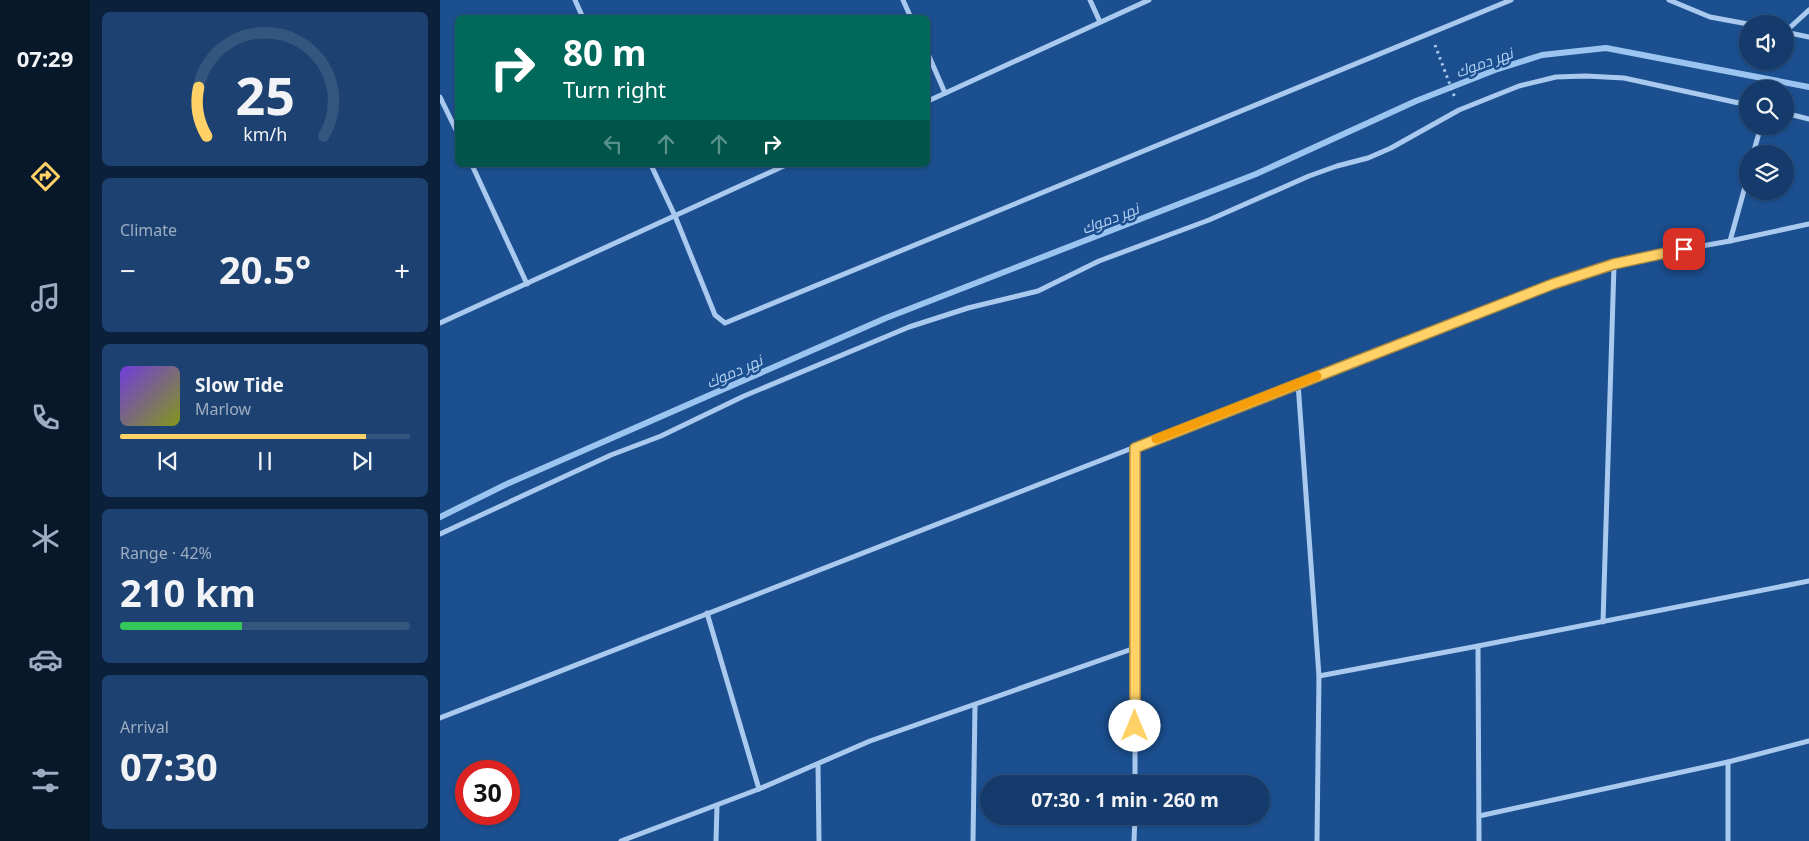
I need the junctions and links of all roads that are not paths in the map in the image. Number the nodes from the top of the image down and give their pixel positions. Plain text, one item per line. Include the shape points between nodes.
1 (575, 0) edge
2 (903, 0) edge
3 (1090, 0) edge
4 (1149, 0) edge
5 (1511, 0) edge
6 (1670, 0) edge
7 (1809, 10) edge
8 (582, 15) edge
9 (910, 15) edge
10 (1100, 22) junction
11 (1739, 22) edge
12 (1794, 24) edge
13 (1794, 34) edge
14 (1809, 37) edge
15 (930, 59) edge
16 (945, 93) junction
17 (440, 96) edge
18 (930, 100) edge
19 (1739, 103) edge
20 (1794, 115) edge
21 (1809, 119) edge
22 (455, 128) edge
23 (473, 167) edge
24 (652, 167) edge
25 (782, 167) edge
26 (1741, 200) edge
27 (675, 216) junction
28 (1809, 224) edge
29 (1730, 241) junction
30 (1614, 264) junction
31 (527, 284) junction
32 (440, 323) edge
33 (1298, 383) junction
34 (1135, 448) junction
35 (440, 534) edge
36 (1809, 581) edge
37 (707, 613) junction
38 (1603, 622) junction
39 (1478, 646) junction
40 (1136, 648) junction
41 (1319, 676) junction
42 (975, 705) junction
43 (440, 718) edge
44 (1809, 742) edge
45 (1728, 762) junction
46 (818, 765) junction
47 (1135, 775) edge
48 (758, 789) junction
49 (717, 806) junction
50 (1479, 816) junction
51 (1134, 825) edge
52 (621, 841) edge
53 (716, 841) edge
54 (819, 841) edge
55 (973, 841) edge
56 (1134, 841) edge
57 (1317, 841) edge
58 (1479, 841) edge
59 (1728, 841) edge

1 - 8 street
2 - 9 street
3 - 10 street
4 - 10 street
5 - 27 street via 725,323 715,315
6 - 11 street via 1710,17
7 - 12 street
10 - 16 street
13 - 14 street
15 - 16 street
16 - 18 street
17 - 22 street
19 - 35 street via 1624,78 1556,77 1519,86 1459,110 1368,158 1309,176 1209,220 1099,261 1038,291 909,327 744,396
20 - 21 street
23 - 31 street
24 - 27 street
25 - 27 street
26 - 29 street
27 - 31 street
28 - 29 street
29 - 30 street
30 - 33 street via 1553,284
30 - 38 street
31 - 32 street
33 - 34 street
33 - 41 street
34 - 37 street
34 - 40 street
36 - 38 street
37 - 43 street
37 - 48 street
38 - 39 street
39 - 41 street
39 - 50 street
40 - 42 street
40 - 47 street
41 - 57 street
42 - 46 street via 870,741
42 - 55 street
44 - 45 street
45 - 50 street
45 - 59 street
46 - 48 street
46 - 54 street
48 - 49 street
49 - 52 street
49 - 53 street
50 - 58 street
51 - 56 street

